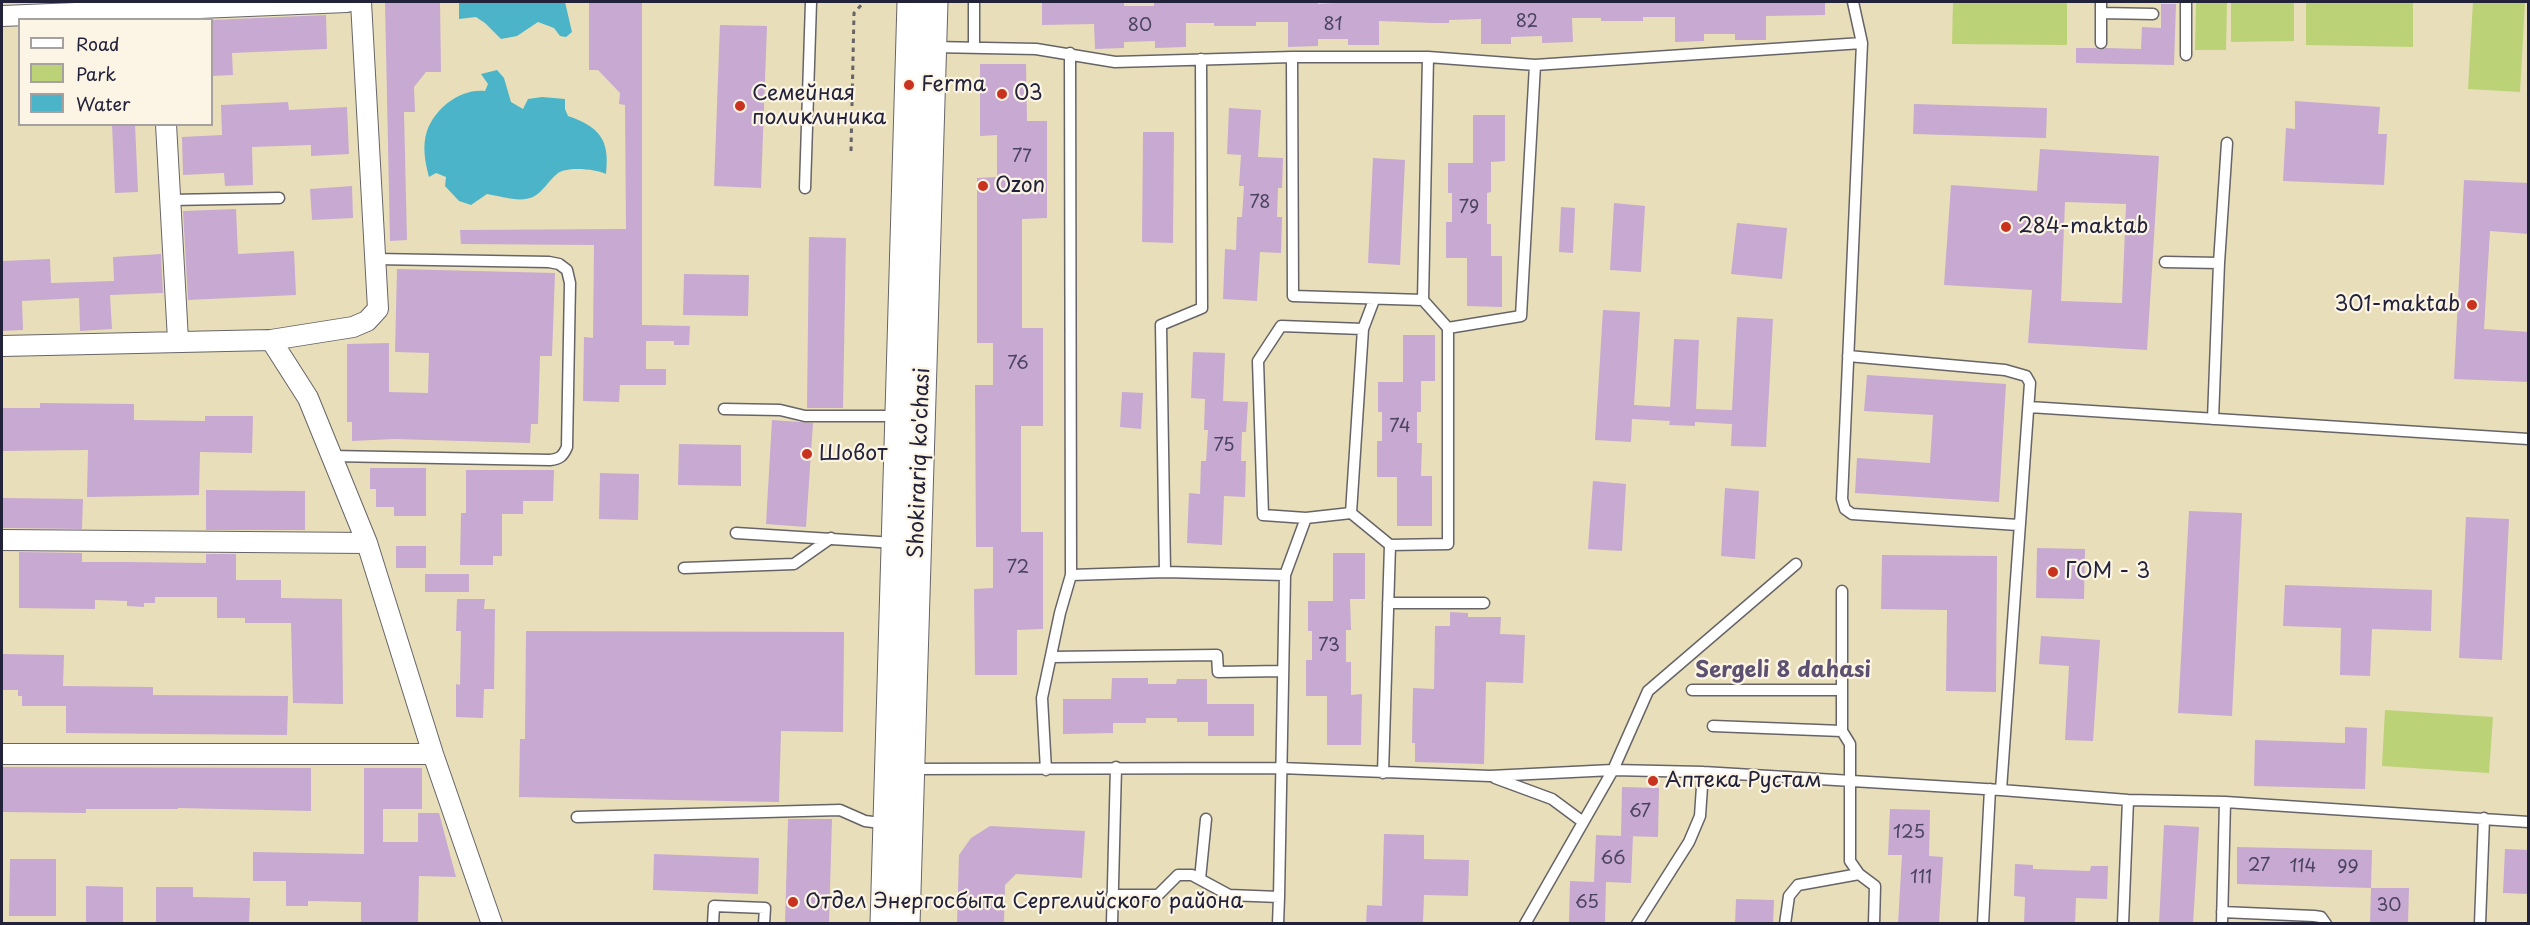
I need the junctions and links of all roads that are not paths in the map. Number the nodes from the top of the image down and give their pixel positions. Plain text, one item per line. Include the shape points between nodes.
1 (347, 2) edge
2 (361, 2) edge
3 (811, 2) edge
4 (911, 2) edge
5 (934, 2) edge
6 (974, 2) edge
7 (1853, 2) edge
8 (2101, 2) edge
9 (2186, 2) edge
10 (2101, 13) junction
11 (160, 14) edge
12 (2153, 14) dead end
13 (2, 16) edge
14 (1862, 43) junction
15 (2101, 43) dead end
16 (933, 47) junction
17 (974, 48) junction
18 (1070, 53) junction
19 (2186, 55) dead end
20 (1292, 57) junction
21 (1428, 57) junction
22 (1201, 59) junction
23 (1535, 65) junction
24 (166, 126) edge
25 (2227, 143) dead end
26 (805, 188) dead end
27 (279, 198) dead end
28 (170, 200) junction
29 (375, 259) junction
30 (2165, 262) dead end
31 (2219, 263) junction
32 (1374, 300) junction
33 (1423, 300) junction
34 (1448, 328) junction
35 (1363, 329) junction
36 (178, 340) junction
37 (271, 340) junction
38 (2, 346) edge
39 (1848, 356) junction
40 (2029, 407) junction
41 (724, 409) dead end
42 (899, 416) junction
43 (2213, 419) junction
44 (2529, 439) edge
45 (331, 456) junction
46 (1351, 513) junction
47 (1306, 518) junction
48 (2018, 525) junction
49 (736, 533) dead end
50 (831, 538) junction
51 (2, 540) edge
52 (367, 543) junction
53 (896, 543) junction
54 (1390, 545) junction
55 (1796, 564) dead end
56 (684, 568) dead end
57 (1165, 572) junction
58 (1071, 575) junction
59 (1285, 575) junction
60 (1842, 591) dead end
61 (1388, 603) junction
62 (1484, 603) dead end
63 (1051, 657) junction
64 (1282, 671) junction
65 (1692, 690) dead end
66 (1842, 690) junction
67 (1713, 726) dead end
68 (1842, 731) junction
69 (2, 754) edge
70 (433, 754) junction
71 (1116, 767) junction
72 (1280, 768) junction
73 (911, 769) junction
74 (1046, 770) junction
75 (1612, 770) junction
76 (1703, 772) junction
77 (1383, 773) junction
78 (1491, 776) junction
79 (1851, 782) junction
80 (1995, 790) junction
81 (2128, 800) junction
82 (2225, 802) junction
83 (577, 817) dead end
84 (2484, 818) junction
85 (1206, 819) dead end
86 (1583, 822) junction
87 (2529, 822) edge
88 (898, 824) junction
89 (1859, 874) junction
90 (1200, 879) junction
91 (1112, 896) junction
92 (1279, 897) junction
93 (2222, 912) junction
94 (492, 924) edge
95 (713, 924) edge
96 (764, 924) edge
97 (884, 924) edge
98 (906, 924) edge
99 (1112, 924) edge
100 (1278, 924) edge
101 (1525, 924) edge
102 (1637, 924) edge
103 (1785, 924) edge
104 (1874, 924) edge
105 (1983, 924) edge
106 (2123, 924) edge
107 (2222, 924) edge
108 (2326, 924) edge
109 (2480, 924) edge

1 - 11 street
2 - 29 street
3 - 26 lane
4 - 42 main road, Shokirariq ko'chasi
5 - 16 main road, Shokirariq ko'chasi
6 - 17 lane
7 - 14 lane
8 - 10 lane
9 - 19 lane
10 - 12 lane
10 - 15 lane
11 - 13 street
14 - 23 lane
14 - 39 lane
16 - 17 lane
16 - 73 main road, Shokirariq ko'chasi
17 - 18 lane
18 - 22 lane via 1114,62
18 - 58 lane
20 - 21 lane
20 - 22 lane
20 - 32 lane via 1293,296
21 - 23 lane
21 - 33 lane
22 - 57 lane via 1202,308 1161,325
23 - 34 lane via 1521,316
24 - 28 street
25 - 31 lane
27 - 28 lane
28 - 36 street
29 - 37 street via 378,309 367,321 353,327
29 - 45 lane via 549,262 567,270 567,447 558,459
30 - 31 lane
31 - 43 lane
32 - 33 lane
32 - 35 lane
33 - 34 lane
34 - 54 lane via 1448,544
35 - 46 lane
35 - 47 lane via 1281,326 1258,361 1263,516
36 - 37 street
36 - 38 street
37 - 45 street via 308,398
39 - 40 lane via 2018,372 2030,383
39 - 48 lane via 1842,499 1845,509 1852,514
40 - 43 lane
40 - 48 lane
41 - 42 lane via 780,410 806,416
42 - 53 main road, Shokirariq ko'chasi
43 - 44 lane
45 - 52 street
46 - 47 lane
46 - 54 lane
47 - 59 lane
48 - 80 lane
49 - 50 lane
50 - 53 lane
50 - 56 lane via 794,564
51 - 52 street
52 - 70 street
53 - 88 main road, Shokirariq ko'chasi
54 - 61 lane
55 - 75 lane via 1648,691
57 - 58 lane
57 - 59 lane
58 - 63 lane
59 - 64 lane
60 - 66 lane
61 - 62 lane
61 - 77 lane
63 - 64 lane via 1217,655 1218,672
63 - 74 lane via 1042,698
64 - 72 lane
65 - 66 lane
66 - 68 lane
67 - 68 lane
68 - 79 lane via 1850,744
69 - 70 street
70 - 94 street
71 - 72 lane
71 - 74 lane
71 - 91 lane
72 - 77 lane
72 - 92 lane
73 - 74 lane
73 - 88 main road, Shokirariq ko'chasi
75 - 76 lane
75 - 78 lane
75 - 86 lane
76 - 79 lane
76 - 102 lane via 1700,816 1689,842
77 - 78 lane
78 - 86 lane via 1552,800
79 - 80 lane
79 - 89 lane via 1850,861
80 - 81 lane
80 - 105 lane
81 - 82 lane
81 - 106 lane
82 - 84 lane
82 - 93 lane
83 - 88 lane via 840,810 865,820
84 - 87 lane
84 - 109 lane
85 - 90 lane
86 - 101 lane
88 - 97 main road, Shokirariq ko'chasi
88 - 98 main road, Shokirariq ko'chasi
89 - 103 lane via 1798,885 1789,896
89 - 104 lane via 1875,886
90 - 91 lane via 1178,875 1158,895
90 - 92 lane via 1229,895
91 - 99 lane
92 - 100 lane
93 - 107 lane
93 - 108 lane via 2314,916 2321,917
95 - 96 lane via 714,906 765,908

